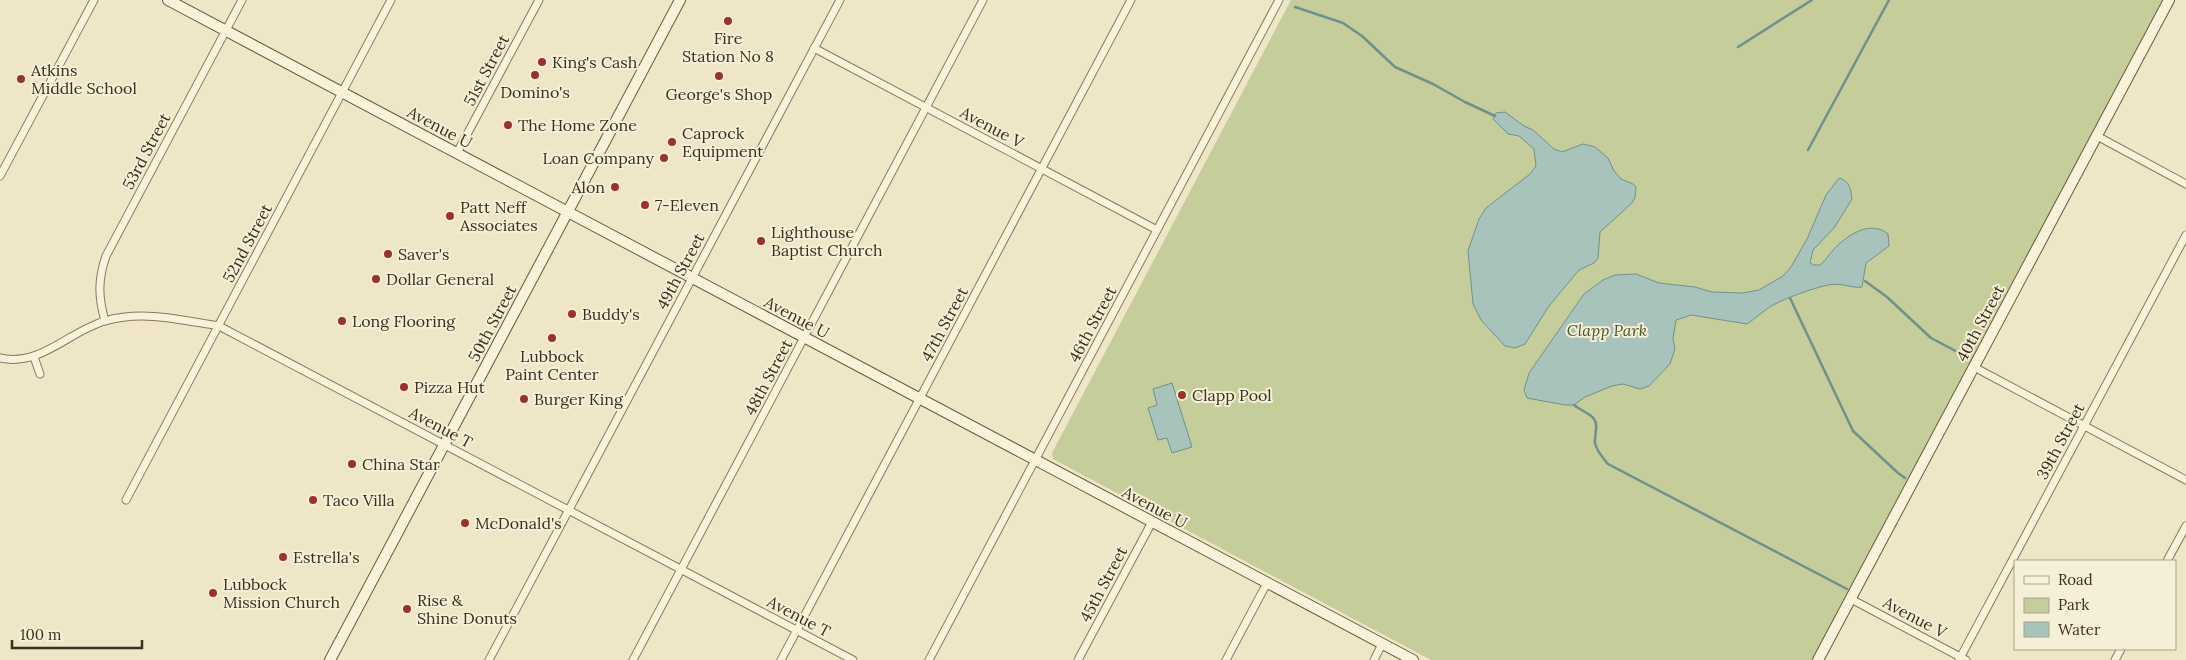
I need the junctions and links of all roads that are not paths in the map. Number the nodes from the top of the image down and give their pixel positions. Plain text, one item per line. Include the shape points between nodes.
1 (94, 0) edge
2 (168, 0) edge
3 (242, 0) edge
4 (391, 0) edge
5 (539, 0) edge
6 (680, 0) edge
7 (840, 0) edge
8 (983, 0) edge
9 (1131, 0) edge
10 (1280, 0) edge
11 (2169, 0) edge
12 (226, 30) junction
13 (814, 48) junction
14 (342, 92) junction
15 (926, 107) junction
16 (2097, 136) junction
17 (457, 153) junction
18 (1042, 168) junction
19 (0, 176) edge
20 (2186, 184) edge
21 (568, 212) junction
22 (1158, 230) junction
23 (2186, 235) edge
24 (692, 278) junction
25 (104, 321) junction
26 (219, 326) junction
27 (804, 337) junction
28 (0, 358) edge
29 (34, 358) junction
30 (1974, 367) junction
31 (40, 374) dead end
32 (920, 398) junction
33 (2084, 426) junction
34 (445, 444) junction
35 (1035, 460) junction
36 (2186, 480) edge
37 (126, 500) dead end
38 (568, 510) junction
39 (1152, 522) junction
40 (2186, 526) edge
41 (2168, 560) edge
42 (681, 569) junction
43 (1267, 583) junction
44 (1851, 599) junction
45 (796, 630) junction
46 (1382, 644) junction
47 (1962, 659) edge
48 (330, 660) edge
49 (489, 660) edge
50 (633, 660) edge
51 (781, 660) edge
52 (853, 660) edge
53 (929, 660) edge
54 (1078, 660) edge
55 (1226, 660) edge
56 (1374, 660) edge
57 (1412, 660) edge
58 (1818, 660) edge

1 - 19 street
2 - 12 street, Avenue U
3 - 12 street, 53rd Street
4 - 14 street, 52nd Street
5 - 17 street, 51st Street
6 - 21 street, 50th Street
7 - 13 street, 49th Street
8 - 15 street, 48th Street
9 - 18 street, 47th Street
10 - 22 street, 46th Street
11 - 16 street, 40th Street
12 - 14 street, Avenue U
12 - 25 street, 53rd Street via 106,256 98,289
13 - 15 street, Avenue V
13 - 24 street, 49th Street
14 - 17 street, Avenue U
14 - 26 street, 52nd Street
15 - 18 street, Avenue V
15 - 27 street, 48th Street
16 - 20 street
16 - 30 street, 40th Street
17 - 21 street, Avenue U
18 - 22 street, Avenue V
18 - 32 street, 47th Street
21 - 24 street, Avenue U
21 - 34 street, 50th Street
22 - 35 street, 46th Street
23 - 33 street, 39th Street
24 - 27 street, Avenue U
24 - 38 street, 49th Street
25 - 26 street, Avenue T via 154,316
25 - 29 street, Avenue T
26 - 34 street, Avenue T
26 - 37 street, 52nd Street
27 - 32 street, Avenue U
27 - 42 street, 48th Street
28 - 29 street, Avenue T
29 - 31 street
30 - 33 street
30 - 44 street, 40th Street
32 - 35 street, Avenue U
32 - 45 street, 47th Street
33 - 36 street
33 - 47 street, 39th Street
34 - 38 street, Avenue T
34 - 48 street, 50th Street
35 - 39 street, Avenue U
35 - 53 street, 46th Street
38 - 42 street, Avenue T
38 - 49 street, 49th Street
39 - 43 street, Avenue U
39 - 54 street, 45th Street
40 - 41 street
42 - 45 street, Avenue T
42 - 50 street, 48th Street
43 - 46 street, Avenue U
43 - 55 street
44 - 47 street, Avenue V
44 - 58 street, 40th Street
45 - 51 street, 47th Street
45 - 52 street, Avenue T
46 - 56 street
46 - 57 street, Avenue U

